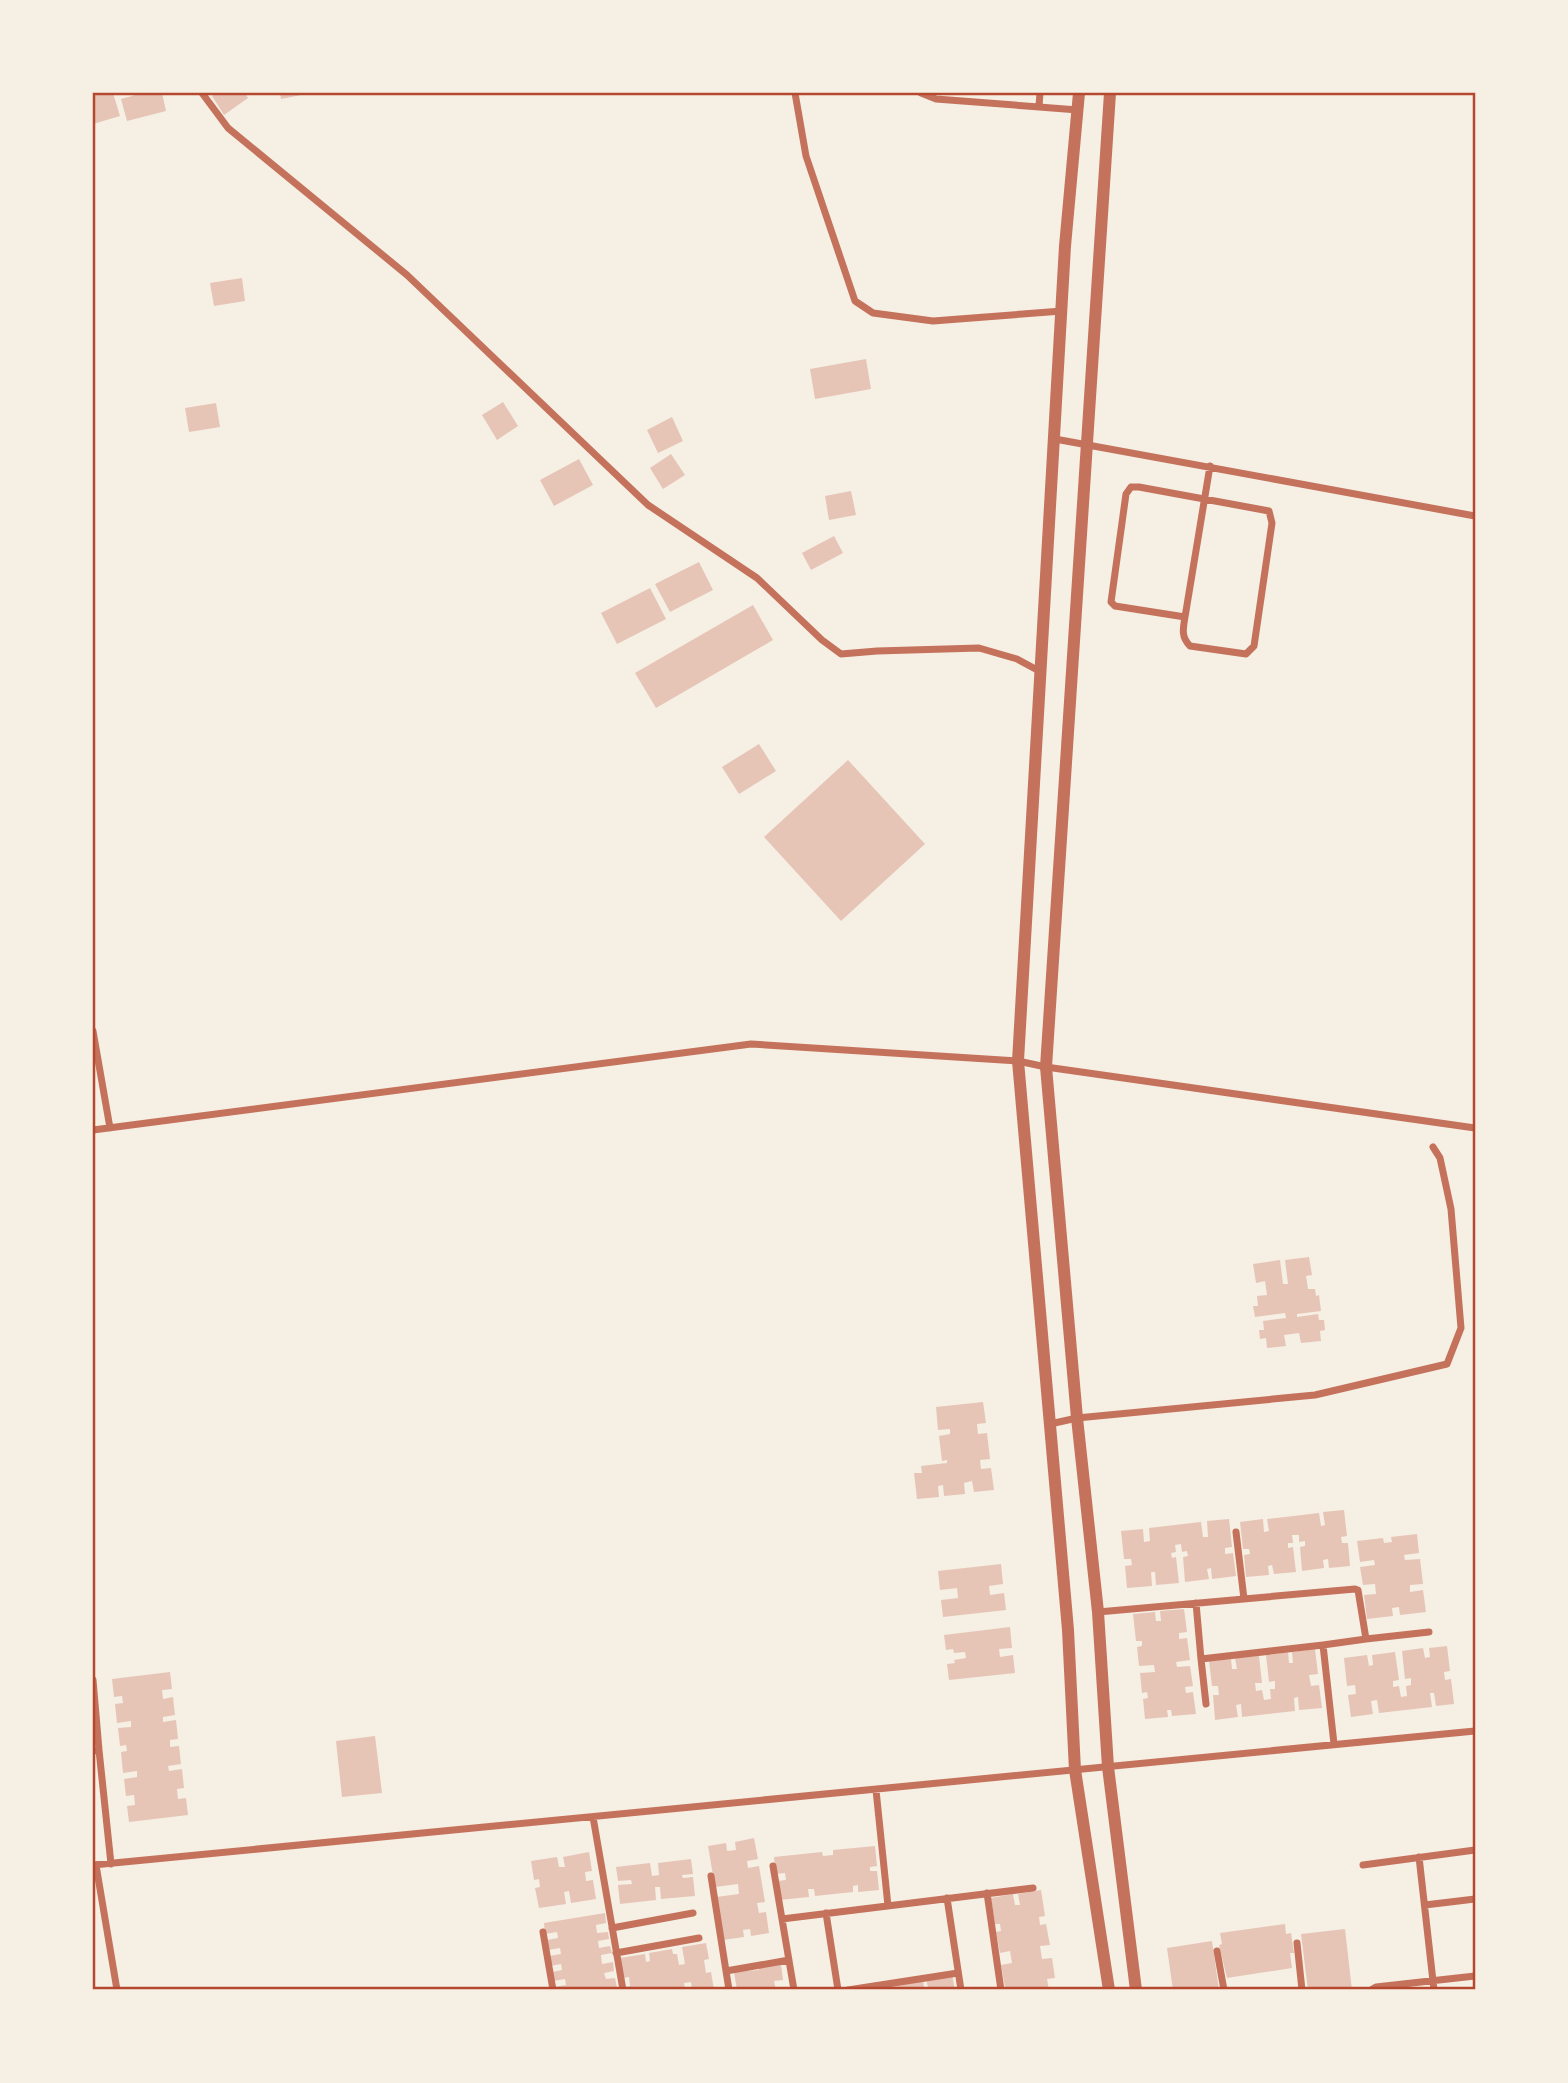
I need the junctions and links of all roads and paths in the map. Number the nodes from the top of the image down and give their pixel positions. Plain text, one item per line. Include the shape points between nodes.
1 (202, 93) edge
2 (795, 93) edge
3 (921, 93) edge
4 (1040, 93) edge
5 (1079, 93) edge
6 (1110, 93) edge
7 (1039, 106) junction
8 (1078, 110) junction
9 (1062, 311) junction
10 (1055, 439) junction
11 (1086, 444) junction
12 (1210, 466) junction
13 (1204, 498) junction
14 (1475, 516) edge
15 (1185, 617) junction
16 (1041, 673) junction
17 (93, 1031) edge
18 (1018, 1061) junction
19 (1046, 1067) junction
20 (110, 1128) junction
21 (1475, 1128) edge
22 (93, 1130) edge
23 (1433, 1147) dead end
24 (1077, 1418) junction
25 (1050, 1423) junction
26 (1236, 1532) dead end
27 (1244, 1599) junction
28 (1196, 1603) junction
29 (1098, 1612) junction
30 (1429, 1632) dead end
31 (1366, 1639) junction
32 (1323, 1645) junction
33 (1201, 1659) junction
34 (93, 1680) edge
35 (1206, 1704) dead end
36 (1475, 1731) edge
37 (1334, 1744) junction
38 (96, 1751) edge
39 (1108, 1767) junction
40 (1075, 1770) junction
41 (876, 1790) junction
42 (593, 1817) junction
43 (1475, 1850) edge
44 (1419, 1857) junction
45 (111, 1864) junction
46 (94, 1865) edge
47 (1363, 1865) dead end
48 (773, 1866) dead end
49 (711, 1877) dead end
50 (1033, 1888) dead end
51 (988, 1893) junction
52 (947, 1898) junction
53 (1475, 1899) edge
54 (1425, 1905) junction
55 (888, 1906) junction
56 (693, 1913) dead end
57 (826, 1913) junction
58 (782, 1919) junction
59 (612, 1928) junction
60 (543, 1932) dead end
61 (699, 1938) dead end
62 (1297, 1943) dead end
63 (1217, 1951) dead end
64 (616, 1953) junction
65 (789, 1961) junction
66 (726, 1970) junction
67 (958, 1973) junction
68 (1475, 1976) edge
69 (1433, 1981) junction
70 (117, 1990) edge
71 (553, 1990) edge
72 (623, 1990) edge
73 (730, 1990) edge
74 (794, 1990) edge
75 (838, 1990) edge
76 (848, 1990) edge
77 (961, 1990) edge
78 (1001, 1990) edge
79 (1109, 1990) edge
80 (1136, 1990) edge
81 (1224, 1990) edge
82 (1301, 1990) edge
83 (1371, 1990) edge
84 (1434, 1990) edge

1 - 16 street via 228,128 407,275 648,505 757,578 841,654 979,648 1017,659
2 - 9 street via 806,156 855,301 873,313 933,321
3 - 7 street via 936,99
4 - 7 street
5 - 8 street
6 - 11 street
7 - 8 street
8 - 9 street
9 - 10 street
10 - 11 street
10 - 16 street
11 - 12 street
11 - 19 street
12 - 13 street
12 - 14 street
13 - 15 street
13 - 15 street via 1139,487 1131,487 1126,494 1111,602
13 - 15 street via 1265,509 1272,516 1254,646 1246,654 1190,646 1182,633
16 - 18 street
17 - 20 street
18 - 19 street
18 - 20 street via 751,1044
18 - 25 street
19 - 21 street
19 - 24 street
20 - 22 street
23 - 24 street via 1440,1158 1451,1209 1461,1328 1447,1364 1315,1395
24 - 25 street
24 - 29 street
25 - 40 street
26 - 27 street
27 - 28 street
27 - 31 street via 1355,1588 1360,1593
28 - 29 street
28 - 33 street
29 - 39 street
30 - 31 street
31 - 32 street
32 - 33 street
32 - 37 street
33 - 35 street
34 - 38 street
36 - 37 street
37 - 39 street
38 - 45 street
39 - 40 street
39 - 80 street
40 - 41 street
40 - 79 street
41 - 42 street
41 - 55 street
42 - 45 street
42 - 59 street
43 - 44 street
44 - 47 street
44 - 54 street
45 - 46 street
46 - 70 street
48 - 58 street
49 - 66 street
50 - 51 street
51 - 52 street
51 - 78 street
52 - 55 street
52 - 67 street
53 - 54 street
54 - 69 street
55 - 57 street
56 - 59 street
57 - 58 street
57 - 75 street
58 - 65 street
59 - 64 street
60 - 71 street
61 - 64 street
62 - 82 street
63 - 81 street
64 - 72 street
65 - 66 street
65 - 74 street
66 - 73 street
67 - 76 street
67 - 77 street
68 - 69 street
69 - 83 street
69 - 84 street

